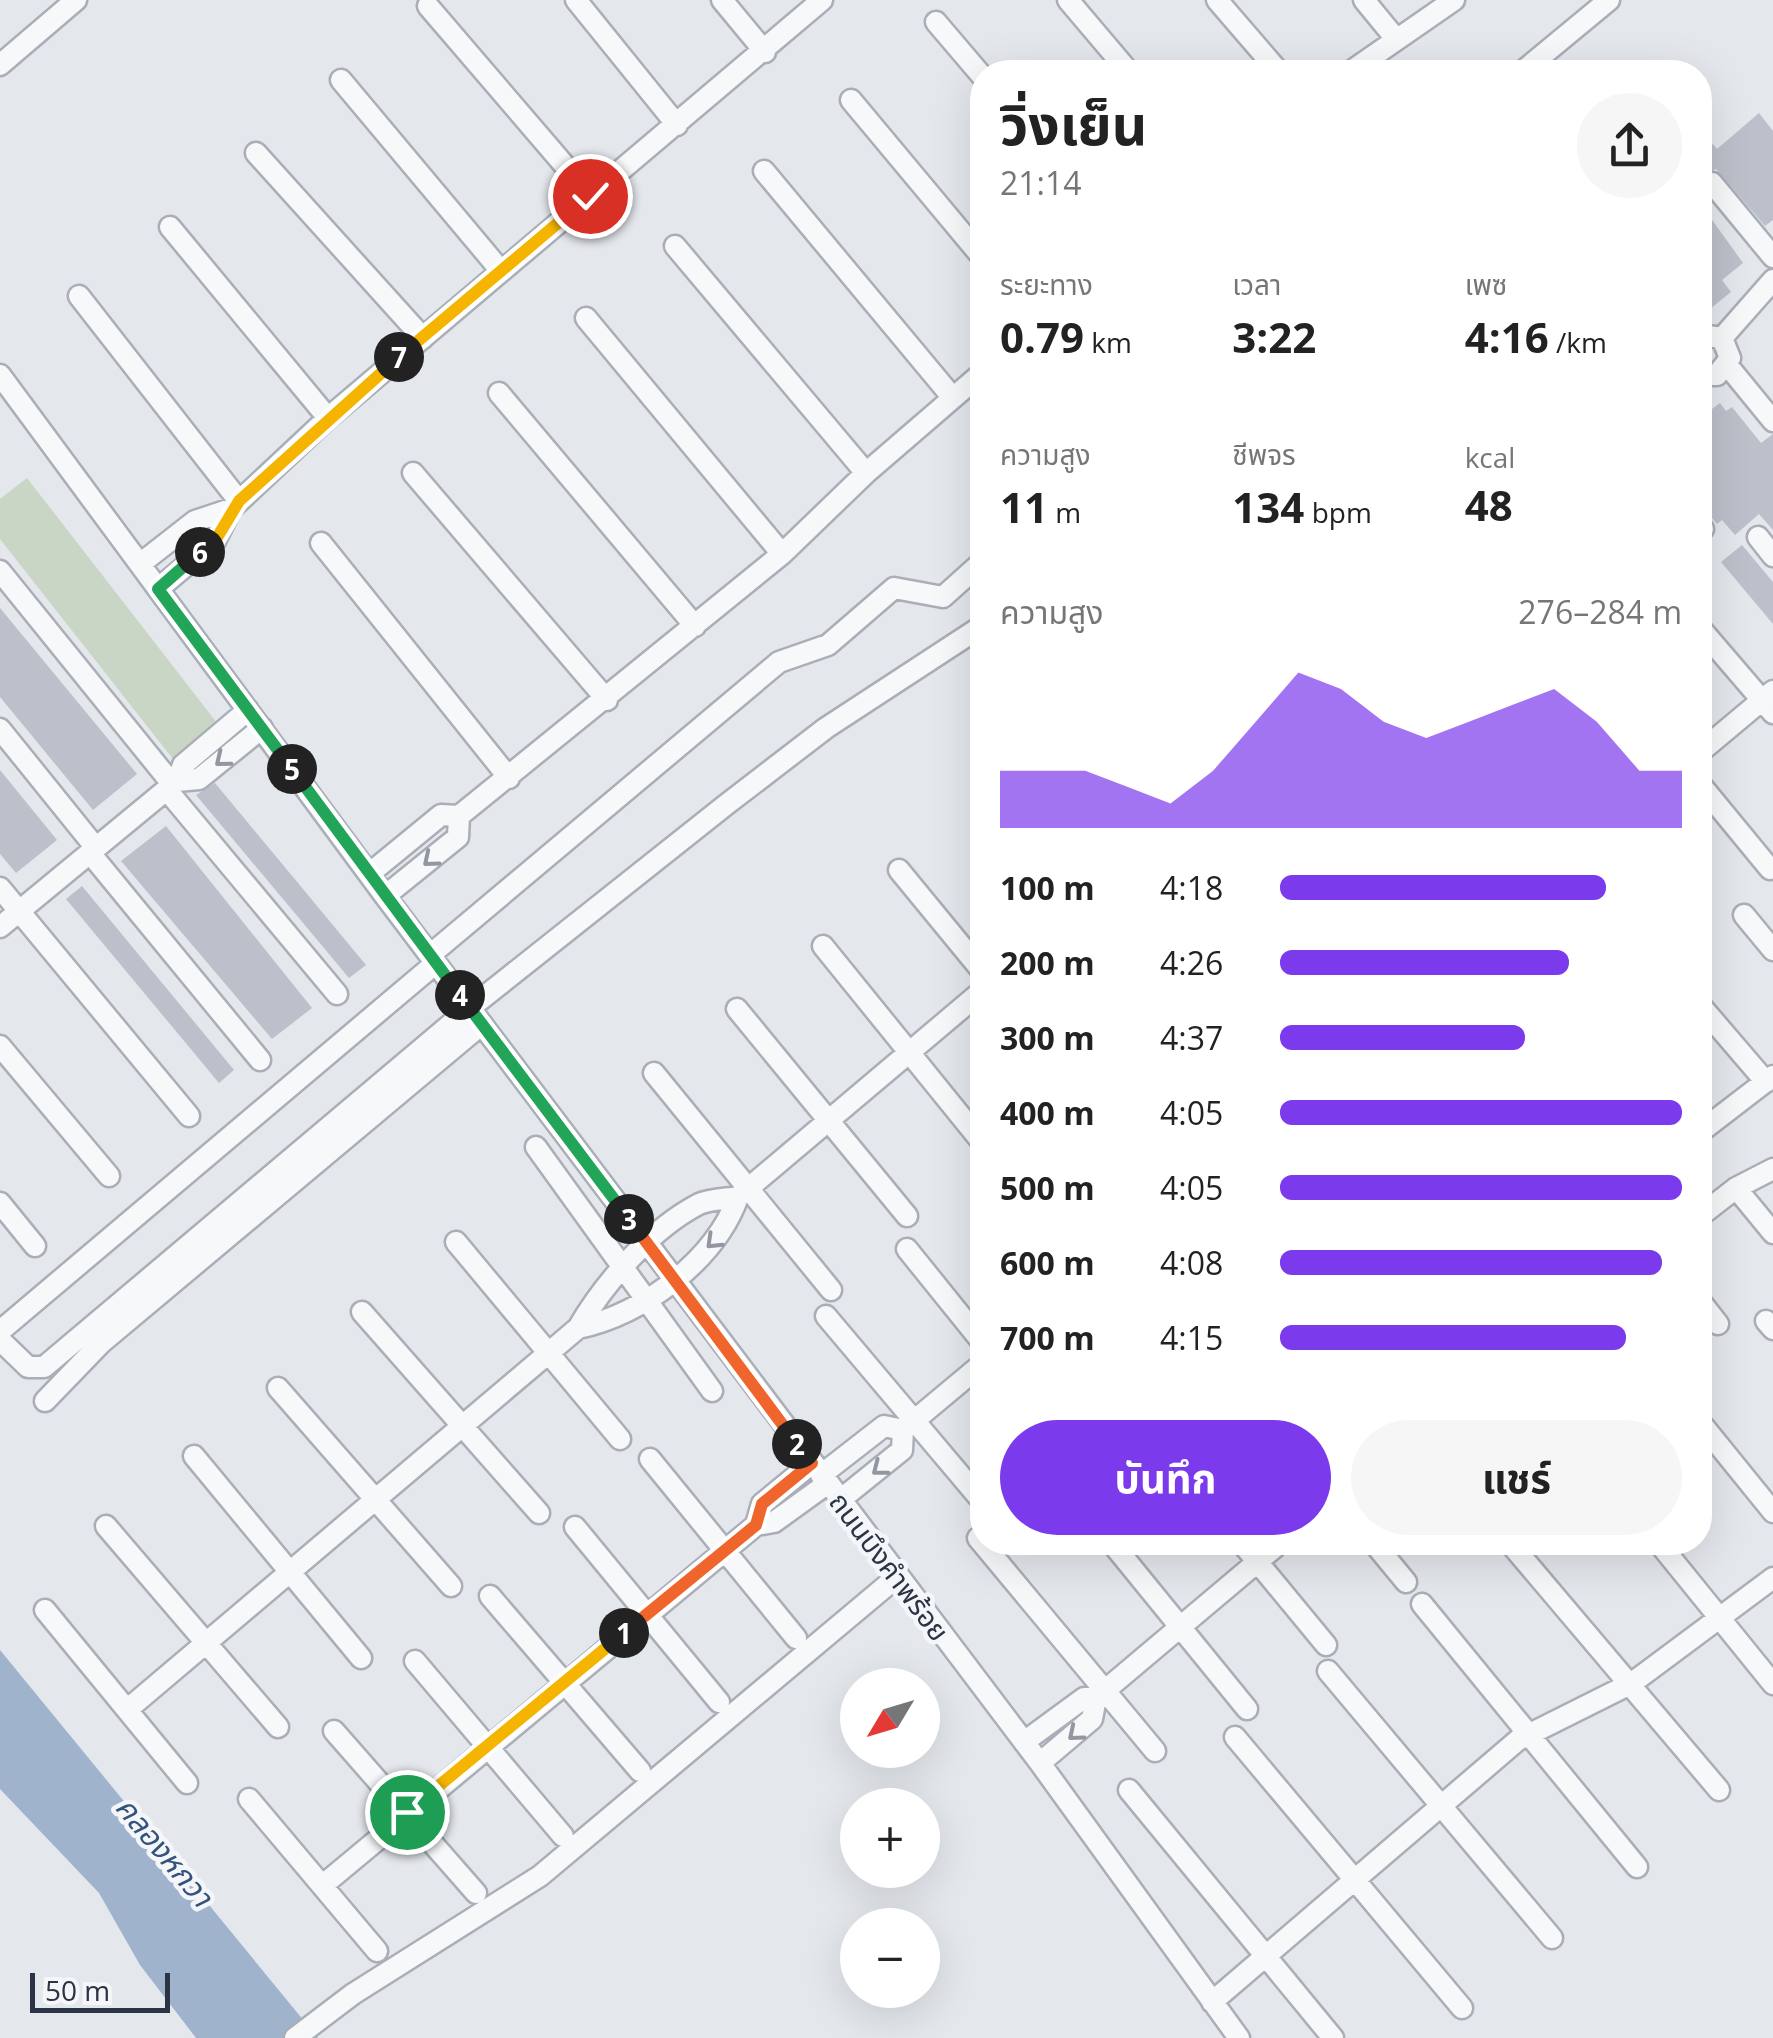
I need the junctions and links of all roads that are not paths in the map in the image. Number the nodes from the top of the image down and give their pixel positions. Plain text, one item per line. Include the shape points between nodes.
1 (76, 0) edge
2 (576, 0) edge
3 (722, 0) edge
4 (822, 0) edge
5 (1068, 0) edge
6 (1217, 0) edge
7 (1364, 0) edge
8 (1454, 0) edge
9 (1609, 0) edge
10 (428, 6) dead end
11 (936, 22) dead end
12 (1396, 39) junction
13 (764, 52) junction
14 (1118, 60) edge
15 (1268, 60) edge
16 (1367, 60) edge
17 (1536, 60) edge
18 (970, 62) edge
19 (0, 65) edge
20 (341, 80) dead end
21 (852, 100) dead end
22 (678, 124) junction
23 (256, 152) dead end
24 (764, 171) dead end
25 (1712, 183) dead end
26 (590, 196) junction
27 (170, 226) dead end
28 (970, 242) edge
29 (675, 246) dead end
30 (1773, 256) edge
31 (500, 271) junction
32 (1773, 280) edge
33 (79, 296) dead end
34 (586, 318) dead end
35 (1712, 337) edge
36 (422, 338) junction
37 (1722, 338) junction
38 (1728, 366) junction
39 (0, 375) edge
40 (1712, 375) edge
41 (970, 383) edge
42 (499, 393) dead end
43 (953, 398) junction
44 (328, 418) junction
45 (1773, 420) edge
46 (866, 472) junction
47 (413, 473) dead end
48 (235, 505) junction
49 (1758, 537) dead end
50 (321, 543) dead end
51 (782, 554) junction
52 (1773, 556) edge
53 (140, 564) junction
54 (0, 570) edge
55 (970, 573) edge
56 (158, 589) junction
57 (695, 626) junction
58 (970, 634) edge
59 (1712, 641) edge
60 (606, 700) junction
61 (1769, 702) edge
62 (248, 710) junction
63 (262, 728) junction
64 (0, 729) edge
65 (1712, 743) edge
66 (509, 778) junction
67 (172, 785) junction
68 (1712, 799) edge
69 (458, 816) junction
70 (93, 851) junction
71 (1770, 869) dead end
72 (900, 870) dead end
73 (368, 874) junction
74 (0, 888) edge
75 (385, 896) junction
76 (19, 912) junction
77 (1744, 915) dead end
78 (0, 928) edge
79 (823, 946) dead end
80 (1773, 950) edge
81 (970, 956) edge
82 (433, 959) junction
83 (337, 994) dead end
84 (970, 1001) edge
85 (736, 1009) dead end
86 (476, 1016) junction
87 (1712, 1019) edge
88 (0, 1046) edge
89 (910, 1052) junction
90 (260, 1060) dead end
91 (654, 1073) dead end
92 (1769, 1079) edge
93 (189, 1116) dead end
94 (828, 1120) junction
95 (1712, 1123) edge
96 (970, 1125) edge
97 (536, 1147) dead end
98 (1773, 1169) edge
99 (109, 1176) dead end
100 (1736, 1188) junction
101 (743, 1193) junction
102 (0, 1203) edge
103 (1712, 1207) edge
104 (907, 1216) dead end
105 (1773, 1233) edge
106 (456, 1242) dead end
107 (647, 1244) junction
108 (35, 1246) dead end
109 (907, 1249) dead end
110 (626, 1266) junction
111 (674, 1280) junction
112 (831, 1290) dead end
113 (648, 1298) junction
114 (362, 1312) dead end
115 (826, 1316) dead end
116 (1712, 1316) edge
117 (1718, 1324) dead end
118 (970, 1327) edge
119 (578, 1328) junction
120 (0, 1331) edge
121 (0, 1340) edge
122 (546, 1354) junction
123 (970, 1374) edge
124 (278, 1388) dead end
125 (712, 1392) dead end
126 (45, 1400) dead end
127 (909, 1424) junction
128 (461, 1427) junction
129 (1712, 1437) edge
130 (620, 1439) dead end
131 (194, 1456) dead end
132 (650, 1459) dead end
133 (825, 1480) junction
134 (970, 1488) edge
135 (374, 1502) junction
136 (1773, 1512) edge
137 (539, 1513) dead end
138 (106, 1526) dead end
139 (576, 1527) dead end
140 (724, 1551) junction
141 (991, 1555) edge
142 (1122, 1555) edge
143 (1251, 1555) edge
144 (1265, 1555) edge
145 (1384, 1555) edge
146 (1520, 1555) edge
147 (1669, 1555) edge
148 (1257, 1562) junction
149 (292, 1573) junction
150 (898, 1576) junction
151 (1773, 1578) edge
152 (1406, 1582) dead end
153 (451, 1586) dead end
154 (490, 1596) dead end
155 (1422, 1604) dead end
156 (45, 1610) dead end
157 (648, 1614) junction
158 (1720, 1618) junction
159 (1180, 1627) junction
160 (796, 1638) dead end
161 (207, 1646) junction
162 (1326, 1646) dead end
163 (362, 1658) dead end
164 (415, 1661) dead end
165 (1328, 1670) dead end
166 (565, 1681) junction
167 (1632, 1683) junction
168 (1773, 1684) edge
169 (1100, 1694) junction
170 (719, 1702) dead end
171 (128, 1709) junction
172 (1247, 1709) dead end
173 (278, 1728) dead end
174 (334, 1730) dead end
175 (1529, 1735) junction
176 (1235, 1737) dead end
177 (1024, 1742) junction
178 (484, 1746) junction
179 (1155, 1751) dead end
180 (1040, 1764) junction
181 (640, 1771) dead end
182 (187, 1783) dead end
183 (1130, 1790) dead end
184 (1720, 1790) dead end
185 (250, 1799) dead end
186 (1441, 1808) junction
187 (407, 1812) junction
188 (563, 1836) dead end
189 (1637, 1868) dead end
190 (1359, 1880) junction
191 (323, 1885) junction
192 (476, 1893) dead end
193 (1552, 1938) dead end
194 (377, 1950) dead end
195 (1266, 1957) junction
196 (1212, 2002) junction
197 (1462, 2008) dead end
198 (1231, 2036) edge
199 (296, 2038) edge
200 (1333, 2038) edge

1 - 19 street
2 - 22 street
3 - 13 street
4 - 13 street
5 - 14 street
6 - 15 street
7 - 12 street
8 - 12 street
9 - 17 street
10 - 26 street
11 - 18 street
12 - 16 street
13 - 22 street
20 - 31 street
21 - 28 street
22 - 26 street
23 - 36 street
24 - 43 street
25 - 30 street
26 - 31 street
27 - 44 street
29 - 46 street
31 - 36 street
32 - 37 street
33 - 48 street
34 - 51 street
35 - 37 street
36 - 44 street
37 - 38 street via 1730,350
38 - 40 street
38 - 45 street
39 - 53 street, ถนนบึงคำพร้อย
41 - 43 street
42 - 57 street
43 - 46 street
44 - 48 street
46 - 51 street
47 - 60 street
48 - 53 street via 195,521
48 - 56 street via 215,541
49 - 52 street
50 - 66 street
51 - 57 street
53 - 56 street, ถนนบึงคำพร้อย
54 - 67 street
55 - 82 street via 943,597 894,588 828,645 778,662
56 - 62 street, ถนนบึงคำพร้อย
57 - 60 street
58 - 86 street via 826,728
59 - 61 street
60 - 66 street
61 - 65 street
62 - 63 street, ถนนบึงคำพร้อย
62 - 67 street via 183,766
63 -> 67 street via 199,779
63 - 73 street, ถนนบึงคำพร้อย
64 - 70 street
66 - 69 street
67 - 70 street
67 - 83 street
68 - 71 street
69 - 73 street via 441,815
69 -> 75 street via 458,838
70 - 76 street
70 - 90 street
72 - 81 street
73 - 75 street, ถนนบึงคำพร้อย
74 - 76 street
75 - 82 street, ถนนบึงคำพร้อย
76 - 78 street
76 - 93 street
77 - 80 street
79 - 89 street
82 - 86 street, ถนนบึงคำพร้อย
82 - 120 street
84 - 89 street
85 - 94 street
86 - 107 street, ถนนบึงคำพร้อย
86 - 121 street via 44,1366 28,1366
86 - 126 street
87 - 92 street
88 - 99 street
89 - 94 street
89 - 96 street
91 - 101 street
92 - 95 street
94 - 101 street
94 - 104 street
97 - 110 street
98 - 100 street
100 - 103 street
100 - 105 street
101 - 107 street via 701,1202
101 -> 111 street via 726,1230
101 - 112 street
102 - 108 street
106 - 122 street
107 - 110 street
107 - 111 street, ถนนบึงคำพร้อย
109 - 118 street
110 - 113 street
110 - 119 street
111 - 113 street
111 - 133 street, ถนนบึงคำพร้อย
113 - 119 street via 610,1321
113 - 125 street
114 - 128 street
115 - 127 street
116 - 117 street
119 - 122 street
122 - 128 street
122 - 130 street
123 - 127 street
124 - 135 street
127 - 133 street via 884,1426
127 -> 133 street via 902,1450
127 - 134 street
128 - 135 street
128 - 137 street
129 - 136 street
131 - 149 street
132 - 140 street
133 - 140 street via 762,1504 756,1525
133 - 150 street, ถนนบึงคำพร้อย
135 - 149 street
135 - 153 street
138 - 161 street
139 - 157 street
140 - 157 street
140 - 160 street
141 - 169 street
142 - 159 street
143 - 148 street
144 - 148 street
145 - 152 street
146 - 167 street
147 - 158 street
148 - 159 street
148 - 162 street
149 - 161 street
149 - 163 street
150 - 177 street, ถนนบึงคำพร้อย
150 - 199 street via 540,1876
151 - 158 street
154 - 166 street
155 - 175 street
156 - 171 street
157 - 166 street
157 - 170 street
158 - 167 street
158 - 168 street
159 - 169 street
159 - 172 street
161 - 171 street
161 - 173 street
164 - 178 street
165 - 186 street
166 - 178 street
166 - 181 street
167 - 175 street
167 - 184 street
169 - 177 street via 1084,1698
169 - 179 street
169 -> 180 street via 1092,1720
171 - 182 street
174 - 187 street
175 - 186 street
175 - 189 street
176 - 190 street
177 - 180 street, ถนนบึงคำพร้อย
178 - 187 street
178 - 188 street
180 - 196 street, ถนนบึงคำพร้อย
183 - 195 street
185 - 191 street
186 - 190 street
186 - 193 street
187 - 191 street
187 - 192 street
190 - 195 street
190 - 197 street
191 - 194 street
195 - 196 street
195 - 200 street
196 - 198 street, ถนนบึงคำพร้อย

